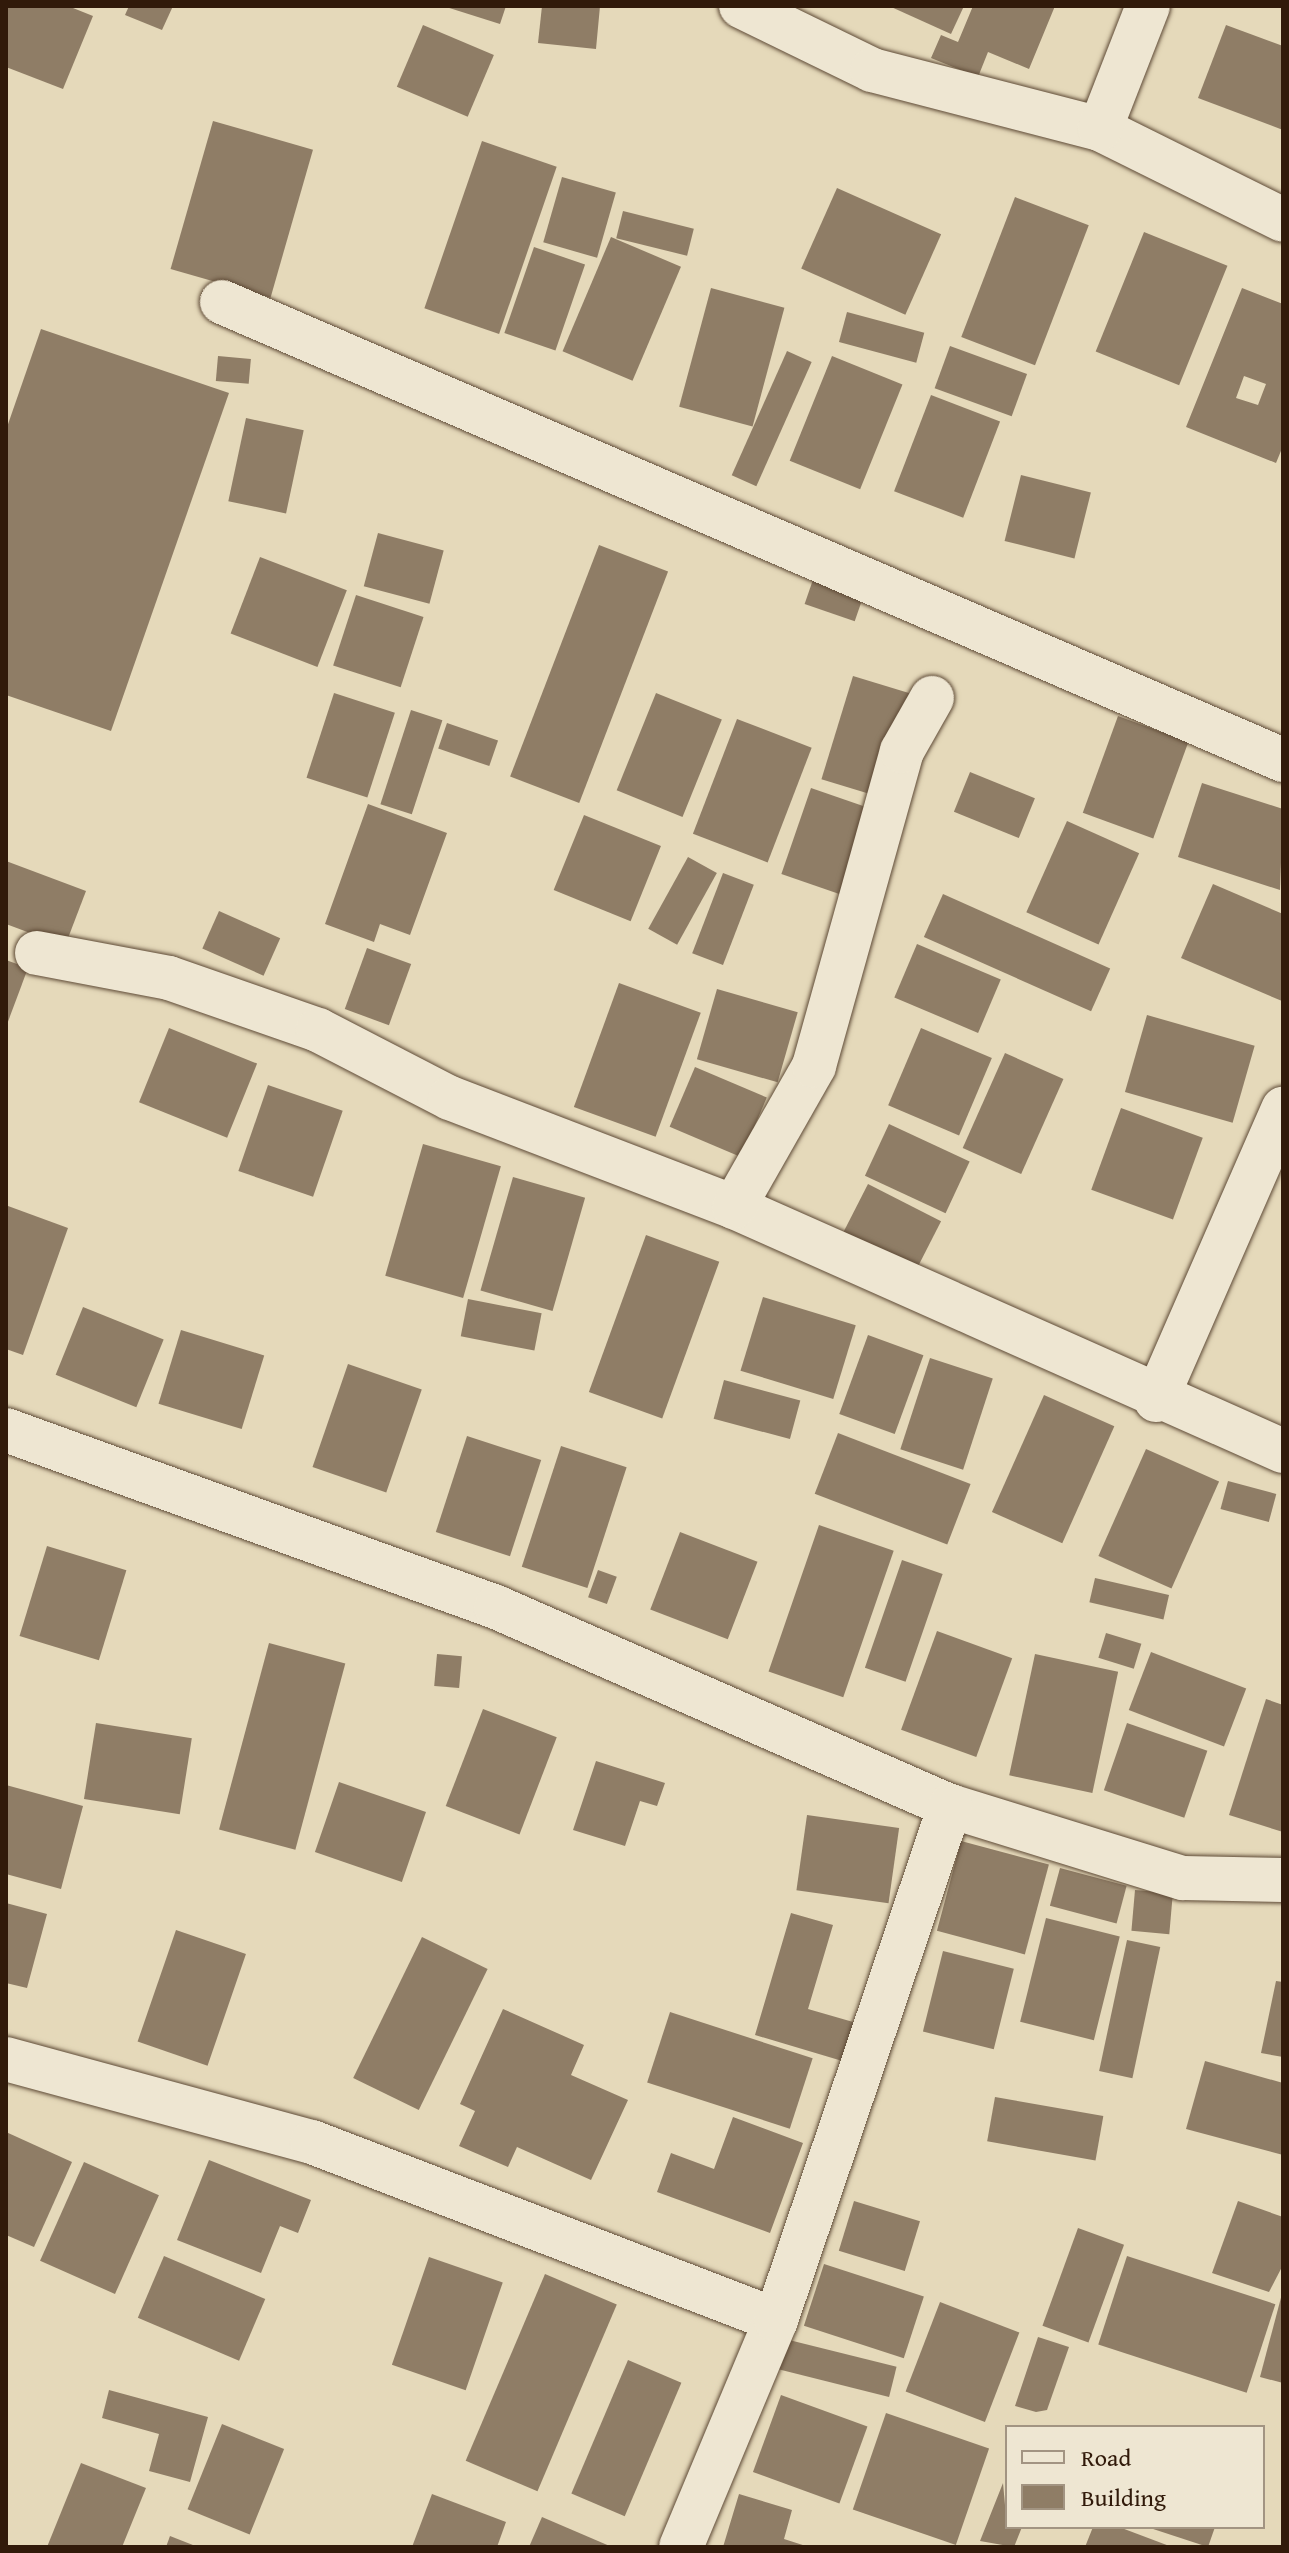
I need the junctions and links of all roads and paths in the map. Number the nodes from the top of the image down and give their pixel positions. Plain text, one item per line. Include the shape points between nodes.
1 (741, 6) edge
2 (1148, 6) edge
3 (1100, 129) junction
4 (1283, 220) edge
5 (222, 302) dead end
6 (932, 698) dead end
7 (1283, 760) edge
8 (37, 953) dead end
9 (1283, 1109) edge
10 (734, 1207) junction
11 (1156, 1400) junction
12 (6, 1430) edge
13 (1283, 1451) edge
14 (950, 1806) junction
15 (1283, 1880) edge
16 (6, 2059) edge
17 (776, 2320) junction
18 (681, 2547) edge

1 - 3 street via 872,70
2 - 3 street
3 - 4 street
5 - 7 street
6 - 10 street via 902,751 814,1066
8 - 10 street via 169,978 318,1030 450,1098
9 - 11 street
10 - 11 street
11 - 13 street
12 - 14 street via 496,1607
14 - 15 street via 1183,1878
14 - 17 street
16 - 17 street via 312,2142
17 - 18 street

